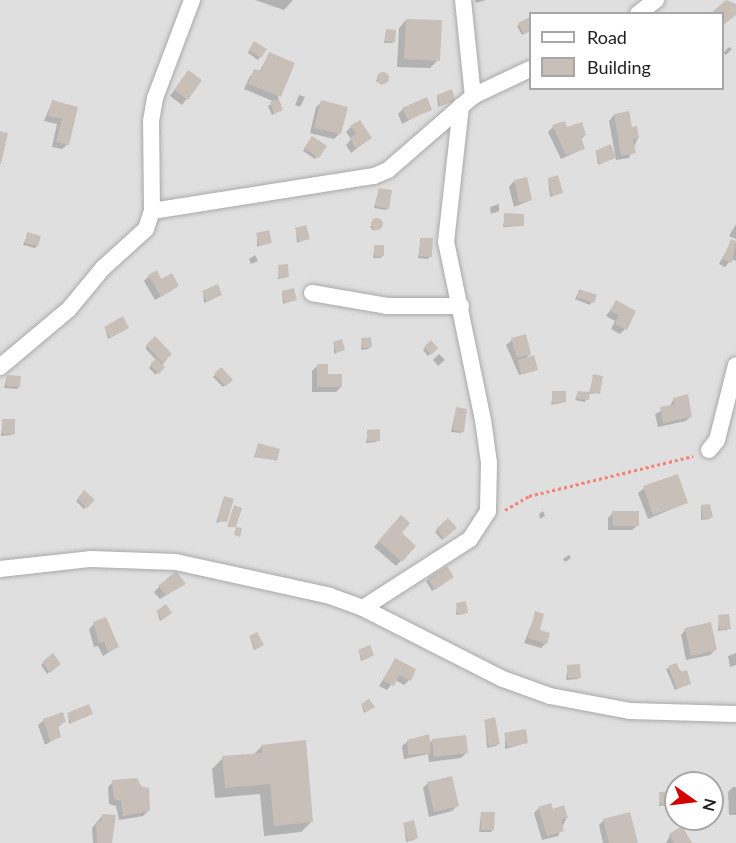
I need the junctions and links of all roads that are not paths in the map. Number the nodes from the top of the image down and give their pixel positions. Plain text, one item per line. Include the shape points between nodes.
1 (192, 0) edge
2 (463, 0) edge
3 (657, 0) edge
4 (641, 12) edge
5 (529, 70) edge
6 (467, 101) junction
7 (152, 211) junction
8 (312, 293) dead end
9 (462, 306) junction
10 (736, 365) edge
11 (0, 367) edge
12 (709, 450) road end
13 (0, 569) edge
14 (363, 608) junction
15 (736, 714) edge

1 - 7 street via 155,98 151,120
2 - 6 street
3 - 4 street
5 - 6 street
6 - 7 street via 388,170 374,176
6 - 9 street via 446,242
7 - 11 street via 141,235 103,268 69,309
8 - 9 street via 387,306
9 - 14 street via 489,463 490,496 483,524 470,539
10 - 12 street via 717,440
13 - 14 street via 91,559 176,562 330,596
14 - 15 street via 503,679 550,696 630,711

